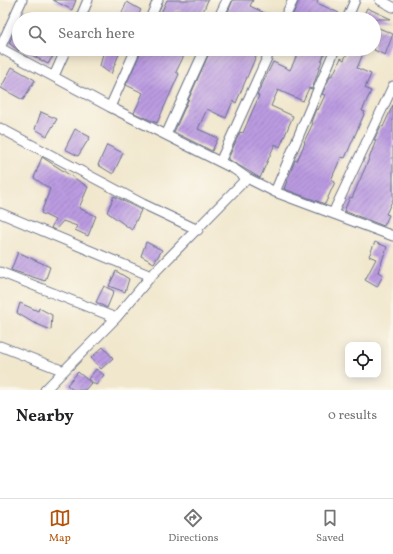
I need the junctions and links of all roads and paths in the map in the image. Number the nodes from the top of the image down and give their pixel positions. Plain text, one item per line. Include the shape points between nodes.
1 (22, 0) edge
2 (88, 0) edge
3 (158, 0) edge
4 (227, 0) edge
5 (292, 0) edge
6 (355, 0) edge
7 (380, 0) edge
8 (393, 7) edge
9 (16, 12) edge
10 (83, 12) edge
11 (153, 12) edge
12 (221, 12) edge
13 (287, 12) edge
14 (350, 12) edge
15 (12, 22) edge
16 (0, 48) edge
17 (12, 54) edge
18 (15, 56) edge
19 (63, 56) edge
20 (133, 56) edge
21 (202, 56) edge
22 (267, 56) edge
23 (331, 56) edge
24 (54, 76) junction
25 (393, 86) edge
26 (110, 107) junction
27 (0, 128) edge
28 (166, 135) junction
29 (220, 162) junction
30 (247, 178) junction
31 (275, 192) junction
32 (0, 213) edge
33 (333, 213) junction
34 (198, 230) junction
35 (393, 235) edge
36 (0, 272) edge
37 (151, 276) junction
38 (116, 318) junction
39 (0, 346) edge
40 (64, 371) junction
41 (45, 390) edge

1 - 9 street
2 - 10 street
3 - 11 street
4 - 12 street
5 - 13 street
6 - 14 street
7 - 8 street
15 - 16 street
16 - 17 street
18 - 24 street
19 - 24 street
20 - 26 street
21 - 28 street
22 - 29 street
23 - 31 street
24 - 26 street
25 - 33 street
26 - 28 street
27 - 34 street via 143,204
28 - 29 street
29 - 30 street
30 - 31 street
30 - 34 street
31 - 33 street
32 - 37 street
33 - 35 street
34 - 37 street
36 - 38 street
37 - 38 street
38 - 40 street
39 - 40 street
40 - 41 street

